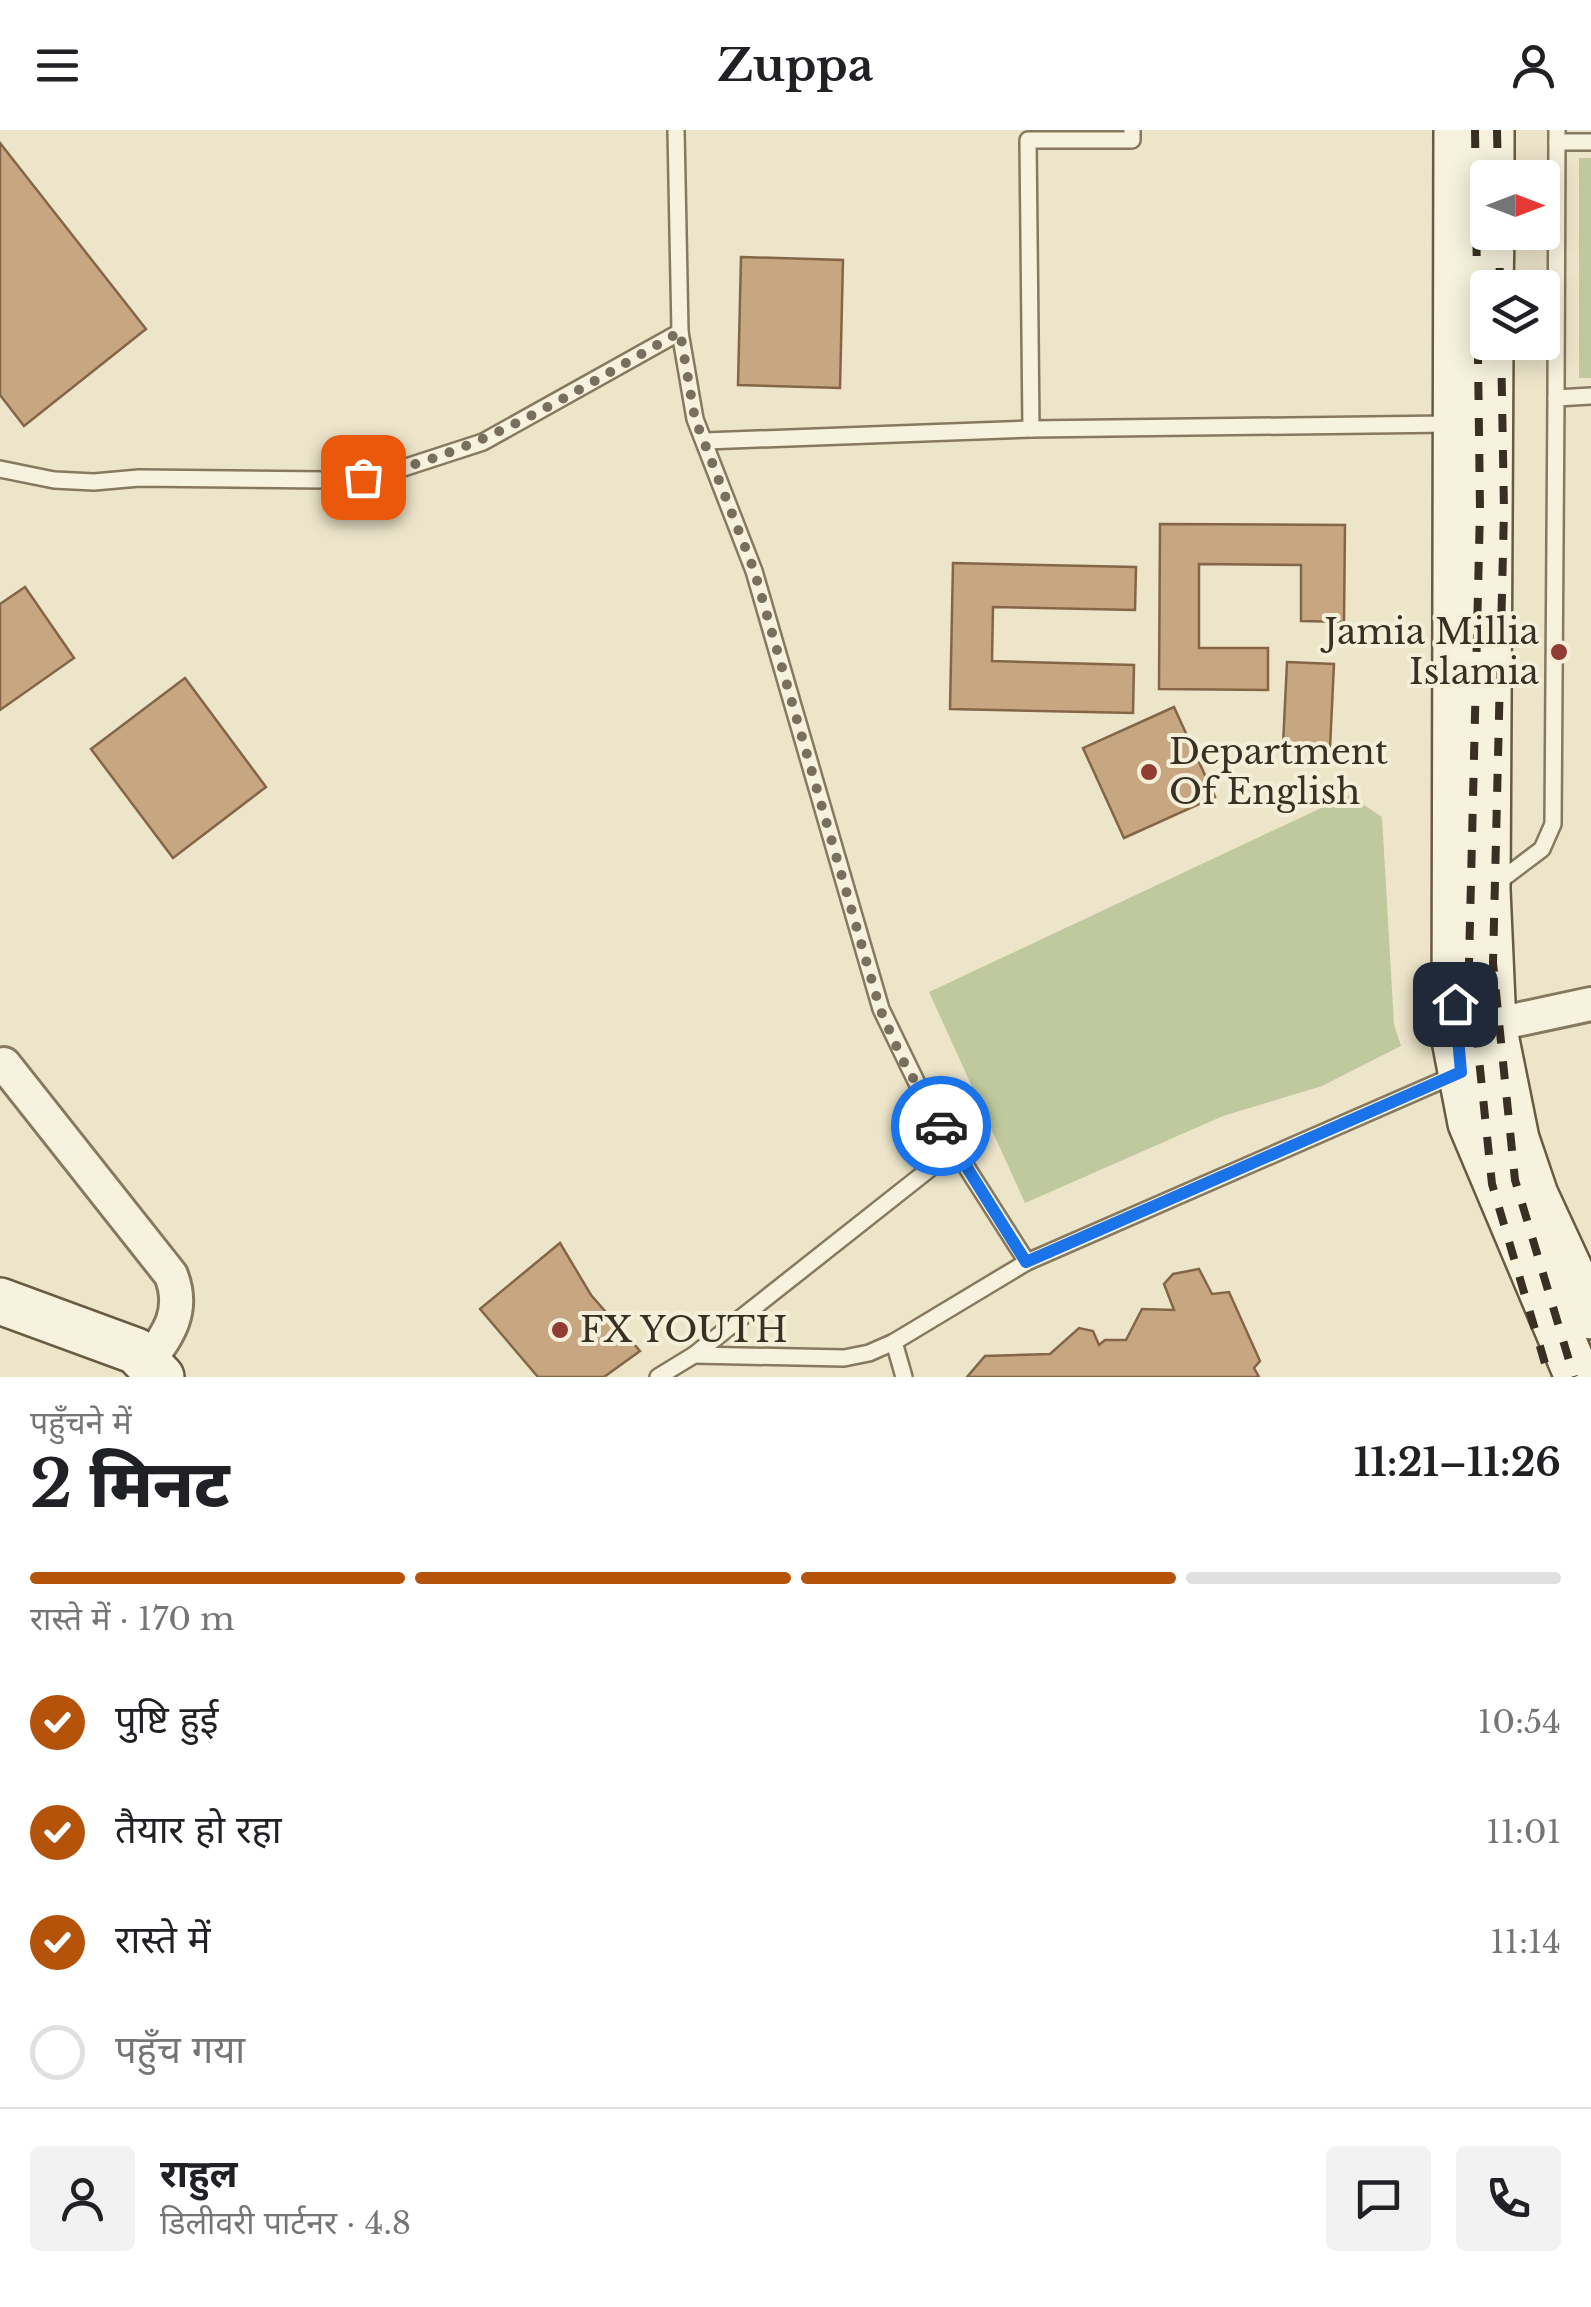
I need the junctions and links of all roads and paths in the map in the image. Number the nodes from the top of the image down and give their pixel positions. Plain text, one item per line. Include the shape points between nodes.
1 (676, 130) edge
2 (1132, 130) edge
3 (1457, 130) edge
4 (1492, 130) edge
5 (1557, 136) edge
6 (1591, 142) edge
7 (1491, 160) edge
8 (1482, 261) edge
9 (680, 332) junction
10 (1490, 360) edge
11 (1591, 396) edge
12 (1556, 398) junction
13 (1456, 424) junction
14 (1031, 429) junction
15 (704, 441) junction
16 (0, 469) edge
17 (1487, 890) junction
18 (1591, 1004) edge
19 (1493, 1025) junction
20 (1, 1063) edge
21 (1461, 1072) junction
22 (956, 1148) junction
23 (1026, 1262) junction
24 (0, 1301) edge
25 (1591, 1316) edge
26 (894, 1342) junction
27 (694, 1355) junction
28 (154, 1369) edge
29 (658, 1377) edge
30 (904, 1377) edge
31 (1578, 1377) edge

1 - 9 lane
2 - 14 lane via 1132,140 1028,140
3 - 8 main road
4 - 7 main road
5 - 6 lane
5 - 12 lane
8 - 13 main road
9 - 15 lane
9 - 16 lane via 483,442 394,471 326,480 94,482
10 - 17 main road
11 - 12 lane
12 - 17 lane via 1552,824 1542,849
13 - 14 lane
13 - 21 main road via 1454,931
14 - 15 lane
15 - 22 lane via 754,570 880,1009
17 - 19 main road
18 - 19 street
19 - 25 main road via 1516,1139
20 - 28 street via 171,1275 177,1311
21 - 23 lane
21 - 31 main road via 1471,1122
22 - 23 lane
22 - 27 lane
23 - 26 lane
24 - 28 main road via 127,1348
26 - 27 lane via 844,1358
26 - 30 lane
27 - 29 lane

